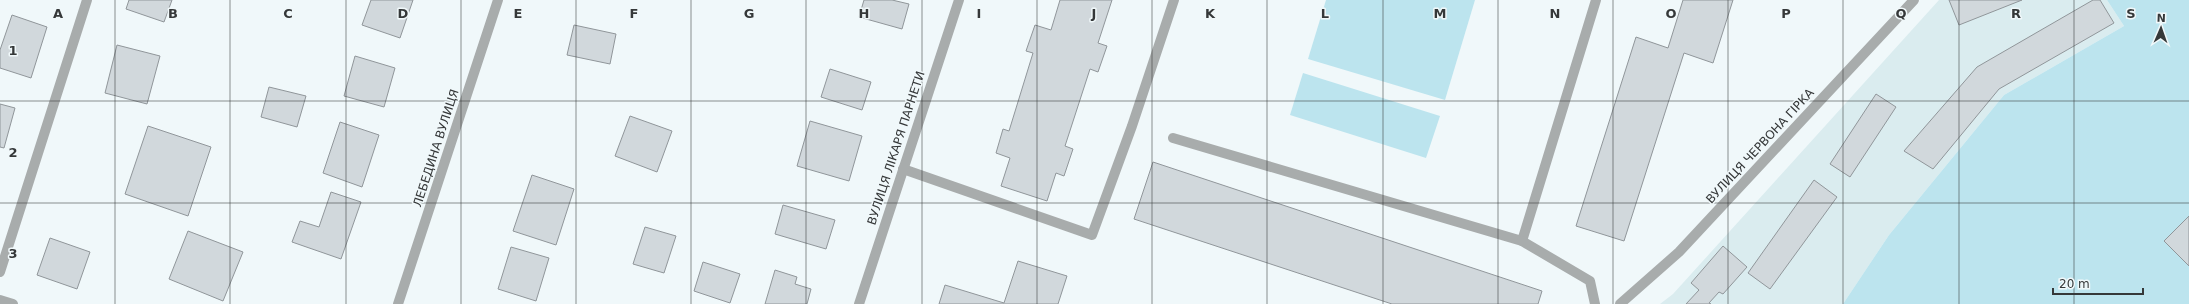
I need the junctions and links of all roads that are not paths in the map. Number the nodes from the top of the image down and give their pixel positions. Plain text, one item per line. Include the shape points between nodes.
1 (87, 0) edge
2 (498, 0) edge
3 (959, 0) edge
4 (1174, 0) edge
5 (1596, 0) edge
6 (1914, 0) edge
7 (1172, 138) dead end
8 (903, 169) junction
9 (1522, 241) junction
10 (0, 272) edge
11 (0, 300) edge
12 (13, 304) edge
13 (398, 304) edge
14 (858, 304) edge
15 (1595, 304) edge
16 (1620, 304) edge

1 - 10 street
2 - 13 street, ЛЕБЕДИНА ВУЛИЦЯ
3 - 8 street, ВУЛИЦЯ ЛІКАРЯ ПАРНЕТИ
4 - 8 street via 1092,235
5 - 9 street
6 - 16 street, ВУЛИЦЯ ЧЕРВОНА ГІРКА via 1680,252
7 - 9 street
8 - 14 street, ВУЛИЦЯ ЛІКАРЯ ПАРНЕТИ
9 - 15 street via 1590,281
11 - 12 street

